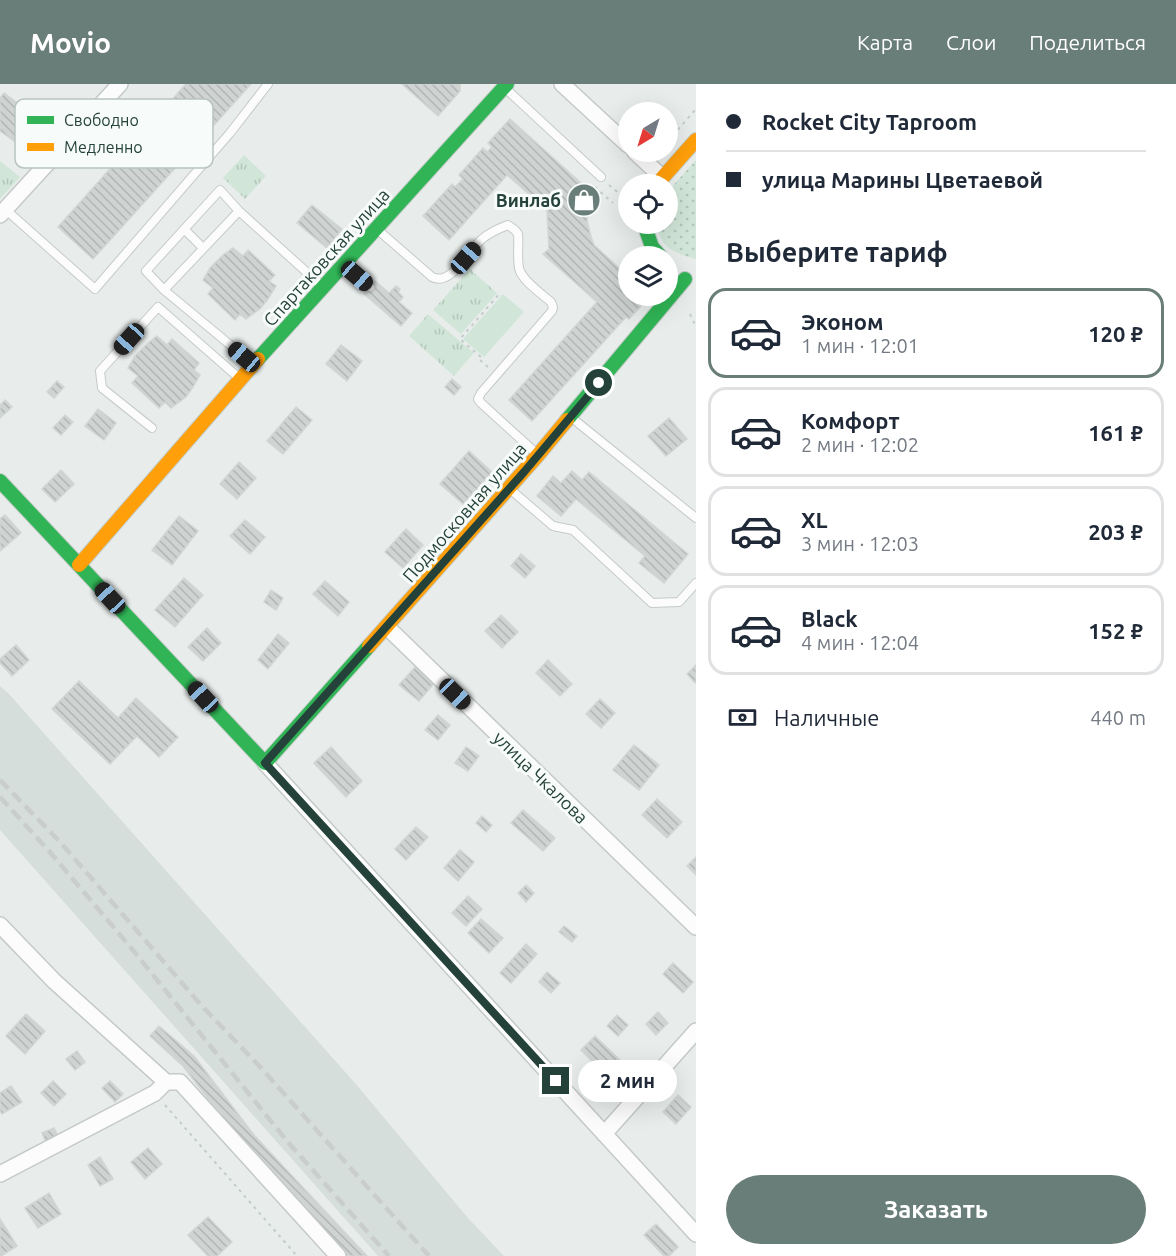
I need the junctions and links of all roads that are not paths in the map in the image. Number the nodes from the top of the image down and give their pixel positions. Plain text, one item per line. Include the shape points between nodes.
1 (120, 84) edge
2 (268, 84) edge
3 (562, 84) edge
4 (506, 86) edge
5 (106, 99) edge
6 (618, 137) edge
7 (696, 140) edge
8 (213, 153) edge
9 (644, 162) edge
10 (43, 168) edge
11 (200, 168) edge
12 (654, 174) edge
13 (666, 174) edge
14 (601, 177) road end
15 (239, 211) junction
16 (3, 212) edge
17 (184, 229) junction
18 (377, 229) junction
19 (203, 248) junction
20 (344, 265) junction
21 (678, 268) edge
22 (696, 270) edge
23 (678, 272) edge
24 (323, 287) junction
25 (370, 287) dead end
26 (164, 290) junction
27 (696, 290) edge
28 (646, 306) edge
29 (254, 364) junction
30 (240, 379) junction
31 (571, 417) junction
32 (152, 428) dead end
33 (538, 455) junction
34 (0, 481) edge
35 (509, 488) junction
36 (696, 518) edge
37 (79, 565) junction
38 (696, 584) edge
39 (387, 627) junction
40 (265, 763) junction
41 (0, 925) edge
42 (696, 927) edge
43 (696, 1031) edge
44 (166, 1082) junction
45 (604, 1134) junction
46 (0, 1174) edge
47 (696, 1234) edge
48 (338, 1256) edge

1 - 5 street
2 - 8 lane
3 - 6 street
4 - 14 lane
4 - 18 street, Спартаковская улица
7 - 13 street
9 - 12 street
10 - 16 street
11 - 16 lane via 95,289
15 - 17 lane via 220,190
15 - 19 lane
15 - 24 lane
17 - 19 lane
17 - 26 lane via 146,271
18 - 20 street, Спартаковская улица
18 - 33 lane via 437,280 453,273 483,238 504,226 518,234 520,273 553,307 478,399
19 - 26 lane
20 - 24 street, Спартаковская улица
20 - 25 lane
21 - 22 street
23 - 27 street
24 - 29 street, Спартаковская улица
26 - 29 lane
28 - 31 street, Подмосковная улица
29 - 30 street, Спартаковская улица
30 - 32 lane via 158,308 100,371 102,388
30 - 37 street, Спартаковская улица
31 - 33 street, Подмосковная улица
31 - 36 lane
33 - 35 street, Подмосковная улица
34 - 37 street
35 - 38 lane via 553,526 573,530 652,603 679,602
35 - 39 street, Подмосковная улица
37 - 40 street
39 - 40 street, Подмосковная улица
39 - 42 street, улица Чкалова
40 - 45 street
41 - 44 street via 54,981
43 - 45 street
44 - 46 street via 154,1093
44 - 48 street via 180,1082
45 - 47 street

